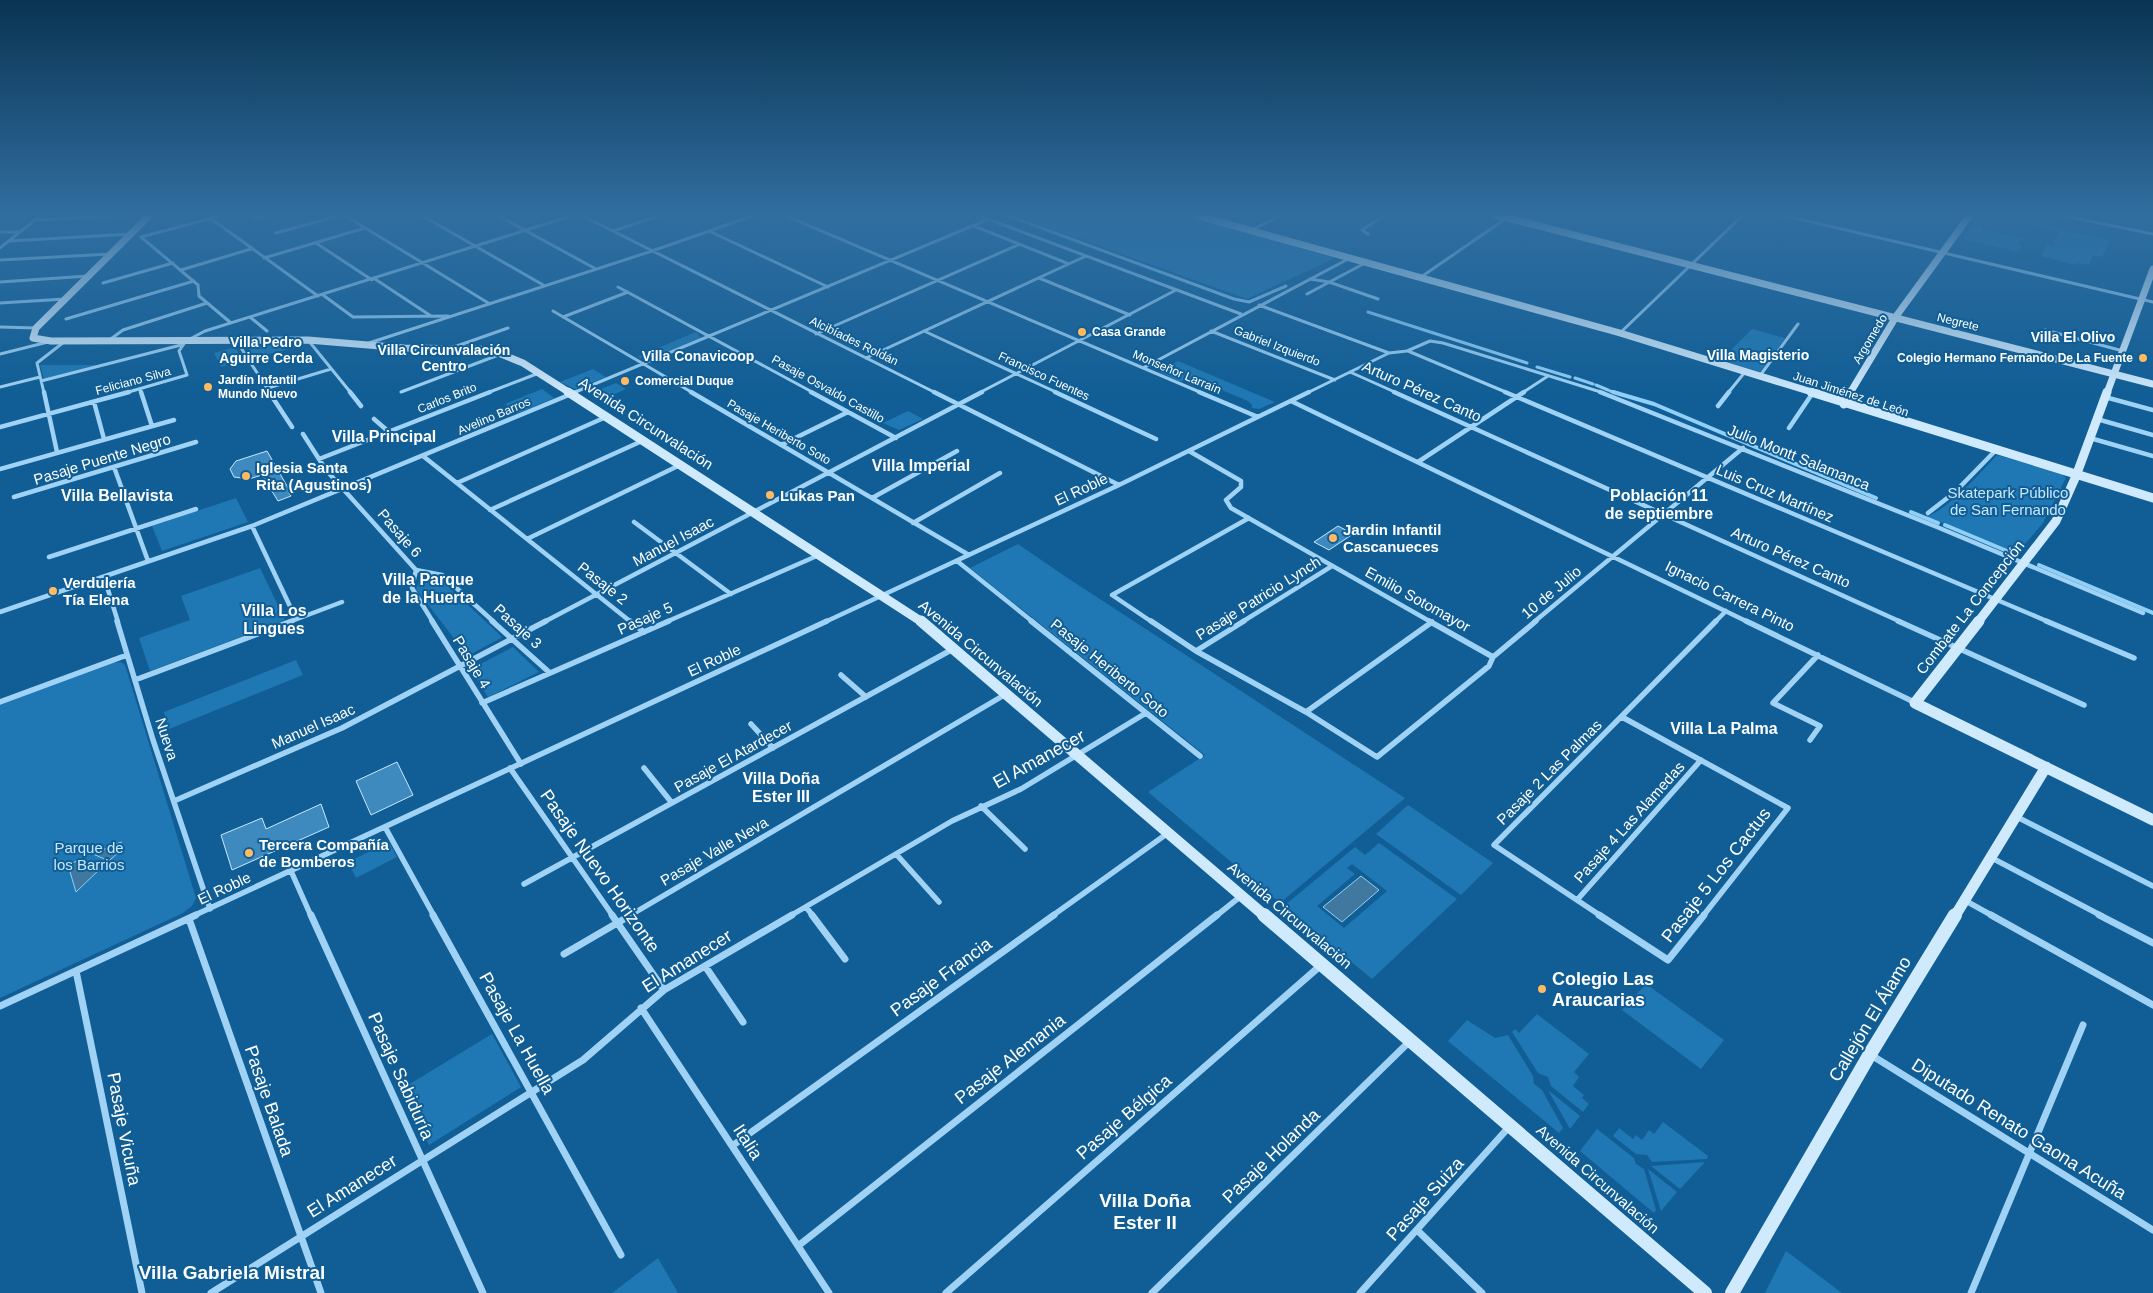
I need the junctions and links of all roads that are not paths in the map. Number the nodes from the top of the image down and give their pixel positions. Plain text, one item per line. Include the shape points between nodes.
1 (129, 275) edge
2 (188, 275) edge
3 (289, 275) edge
4 (367, 275) edge
5 (385, 275) edge
6 (444, 275) edge
7 (526, 275) edge
8 (577, 275) edge
9 (700, 275) edge
10 (803, 275) edge
11 (855, 275) edge
12 (926, 275) edge
13 (948, 275) edge
14 (1045, 275) edge
15 (1137, 275) edge
16 (1317, 275) edge
17 (1342, 275) edge
18 (1415, 275) edge
19 (1679, 275) edge
20 (1734, 275) edge
21 (1927, 275) edge
22 (2037, 275) edge
23 (2150, 275) edge
24 (89, 276) joint
25 (1421, 277) joint
26 (1039, 278) junction
27 (373, 279) junction
28 (1310, 279) junction
29 (194, 280) junction
30 (937, 280) junction
31 (0, 282) edge
32 (1329, 282) junction
33 (103, 283) dead end
34 (545, 286) junction
35 (618, 287) dead end
36 (828, 287) junction
37 (1176, 290) junction
38 (628, 292) junction
39 (1307, 294) dead end
40 (323, 295) junction
41 (318, 296) junction
42 (66, 299) junction
43 (1378, 299) dead end
44 (2141, 299) junction
45 (987, 302) junction
46 (2153, 302) edge
47 (0, 303) edge
48 (207, 303) junction
49 (490, 304) junction
50 (1259, 305) junction
51 (553, 311) dead end
52 (771, 311) junction
53 (1241, 314) junction
54 (1130, 315) junction
55 (432, 316) junction
56 (454, 316) junction
57 (250, 317) junction
58 (563, 317) junction
59 (1896, 318) junction
60 (66, 319) dead end
61 (231, 323) junction
62 (1798, 324) dead end
63 (0, 327) edge
64 (36, 328) junction
65 (508, 328) dead end
66 (2045, 330) dead end
67 (267, 331) dead end
68 (924, 331) junction
69 (1211, 331) junction
70 (1620, 333) junction
71 (816, 334) junction
72 (710, 337) junction
73 (236, 340) junction
74 (308, 340) junction
75 (51, 341) junction
76 (65, 341) junction
77 (108, 341) junction
78 (1079, 342) junction
79 (1438, 342) joint
80 (184, 343) junction
81 (364, 345) junction
82 (451, 348) junction
83 (1407, 351) junction
84 (2123, 351) junction
85 (0, 354) edge
86 (501, 354) junction
87 (1389, 354) junction
88 (866, 358) junction
89 (644, 364) junction
90 (1143, 368) junction
91 (331, 369) junction
92 (1350, 372) junction
93 (1744, 372) junction
94 (539, 373) junction
95 (2113, 373) junction
96 (1016, 374) junction
97 (1548, 376) junction
98 (1759, 377) junction
99 (40, 379) junction
100 (1335, 380) junction
101 (2153, 384) edge
102 (0, 387) edge
103 (268, 388) junction
104 (140, 390) junction
105 (402, 392) dead end
106 (571, 394) junction
107 (1812, 394) junction
108 (1517, 397) junction
109 (2105, 397) junction
110 (1291, 401) junction
111 (94, 402) junction
112 (958, 404) junction
113 (1844, 404) junction
114 (361, 406) dead end
115 (1718, 406) dead end
116 (2153, 410) edge
117 (848, 412) junction
118 (49, 414) junction
119 (606, 417) junction
120 (1258, 417) junction
121 (374, 419) dead end
122 (2097, 419) junction
123 (174, 420) dead end
124 (152, 426) junction
125 (1470, 426) junction
126 (0, 427) edge
127 (292, 427) dead end
128 (1789, 428) dead end
129 (390, 432) junction
130 (303, 434) dead end
131 (2153, 435) edge
132 (896, 438) junction
133 (2090, 438) junction
134 (104, 439) junction
135 (1156, 439) dead end
136 (643, 441) junction
137 (196, 442) dead end
138 (781, 445) junction
139 (1743, 448) junction
140 (957, 451) dead end
141 (1189, 451) junction
142 (1995, 451) junction
143 (58, 452) junction
144 (423, 456) junction
145 (2153, 456) edge
146 (319, 460) junction
147 (1418, 462) junction
148 (680, 465) junction
149 (114, 467) junction
150 (0, 468) edge
151 (829, 473) junction
152 (1000, 473) dead end
153 (2076, 476) junction
154 (1708, 478) junction
155 (457, 483) junction
156 (1119, 485) junction
157 (345, 489) junction
158 (14, 497) dead end
159 (872, 498) junction
160 (2153, 498) edge
161 (196, 509) dead end
162 (490, 510) junction
163 (754, 512) junction
164 (1928, 513) dead end
165 (1664, 514) junction
166 (1249, 518) junction
167 (634, 522) dead end
168 (913, 523) junction
169 (252, 526) junction
170 (136, 528) junction
171 (527, 539) junction
172 (677, 553) junction
173 (819, 555) junction
174 (969, 555) junction
175 (1614, 556) junction
176 (49, 557) dead end
177 (148, 561) junction
178 (957, 561) junction
179 (2023, 563) junction
180 (1332, 566) junction
181 (416, 570) junction
182 (104, 577) junction
183 (731, 594) junction
184 (598, 595) junction
185 (882, 596) junction
186 (1994, 599) junction
187 (342, 602) dead end
188 (1726, 611) junction
189 (0, 612) edge
190 (2143, 613) dead end
191 (296, 619) junction
192 (1432, 622) junction
193 (644, 632) junction
194 (514, 639) junction
195 (1958, 647) junction
196 (954, 649) junction
197 (1196, 651) junction
198 (127, 655) junction
199 (1818, 655) junction
200 (1493, 656) junction
201 (2134, 658) dead end
202 (462, 666) junction
203 (550, 673) junction
204 (841, 675) dead end
205 (135, 680) junction
206 (1006, 694) junction
207 (866, 697) junction
208 (0, 702) edge
209 (482, 703) junction
210 (1915, 703) junction
211 (2084, 705) dead end
212 (1306, 712) junction
213 (1146, 713) junction
214 (1622, 717) junction
215 (751, 724) dead end
216 (1810, 740) dead end
217 (773, 748) junction
218 (1079, 756) junction
219 (1200, 756) dead end
220 (1701, 760) junction
221 (521, 764) junction
222 (2046, 767) junction
223 (510, 768) junction
224 (644, 768) dead end
225 (174, 801) junction
226 (672, 803) junction
227 (981, 806) junction
228 (2015, 815) junction
229 (2153, 820) edge
230 (385, 827) junction
231 (1168, 833) junction
232 (1025, 849) dead end
233 (897, 855) junction
234 (1990, 857) junction
235 (572, 858) junction
236 (291, 871) junction
237 (524, 884) dead end
238 (2153, 886) edge
239 (1241, 895) junction
240 (1577, 900) junction
241 (1964, 900) junction
242 (938, 902) dead end
243 (806, 907) junction
244 (210, 909) junction
245 (189, 918) junction
246 (617, 923) junction
247 (2153, 944) edge
248 (564, 954) dead end
249 (845, 959) dead end
250 (1322, 964) junction
251 (705, 966) junction
252 (76, 971) junction
253 (664, 990) junction
254 (2153, 1005) edge
255 (0, 1006) edge
256 (641, 1008) junction
257 (743, 1022) dead end
258 (2083, 1025) dead end
259 (1411, 1040) junction
260 (1870, 1054) junction
261 (533, 1093) junction
262 (1511, 1125) junction
263 (732, 1146) junction
264 (2030, 1153) junction
265 (422, 1159) junction
266 (1417, 1230) junction
267 (2153, 1230) edge
268 (301, 1236) junction
269 (798, 1246) junction
270 (621, 1255) dead end
271 (142, 1293) edge
272 (210, 1293) edge
273 (321, 1293) edge
274 (483, 1293) edge
275 (829, 1293) edge
276 (946, 1293) edge
277 (1152, 1293) edge
278 (1360, 1293) edge
279 (1482, 1293) edge
280 (1704, 1293) edge
281 (1732, 1293) edge
282 (1971, 1293) edge

1 - 33 street
2 - 29 street
3 - 41 street
4 - 27 street
5 - 27 street
6 - 49 street
7 - 34 street
8 - 34 street
9 - 52 street, Alcibíades Roldán
10 - 36 street
11 - 36 street, Avelino Barros
12 - 30 street, Monseñor Larraín
13 - 30 street
14 - 26 street
15 - 37 street
16 - 28 street
17 - 32 street
18 - 25 street, Juan Jiménez de León
19 - 70 street
20 - 59 street, Negrete
21 - 59 street, Argomedo
22 - 44 street
23 - 44 street, Combate La Concepción
24 - 31 street
24 - 42 street
25 - 70 street, Juan Jiménez de León
26 - 45 street
26 - 54 street
27 - 40 street
27 - 55 street
28 - 32 street
28 - 50 street
29 - 48 street via 198,285 197,294
29 - 60 street
30 - 45 street, Monseñor Larraín
30 - 71 street
32 - 39 street
32 - 43 street
34 - 49 street
35 - 38 street, Pasaje Osvaldo Castillo
36 - 52 street, Avelino Barros
37 - 53 street
37 - 54 street, Manuel Isaac
38 - 58 street
38 - 72 street, Pasaje Osvaldo Castillo
40 - 41 street
40 - 55 street via 353,318
41 - 57 street
42 - 47 street
42 - 64 street
44 - 46 street
44 - 84 street, Combate La Concepción
45 - 68 street
45 - 78 street, Monseñor Larraín
48 - 61 street
48 - 77 street via 123,330
49 - 56 street
50 - 53 street
50 - 87 street
51 - 58 street, Pasaje Heriberto Soto
52 - 71 street, Alcibíades Roldán
52 - 72 street, Avelino Barros
53 - 69 street
54 - 78 street, Manuel Isaac
55 - 56 street
56 - 81 street
57 - 61 street
57 - 67 street
58 - 89 street, Pasaje Heriberto Soto
59 - 95 street, Negrete
59 - 113 street, Argomedo
61 - 80 street
62 - 98 street
63 - 64 street
64 - 75 street, Avenida Circunvalación via 33,338
65 - 82 street
66 - 84 street
68 - 88 street
68 - 96 street, Francisco Fuentes
69 - 90 street
69 - 100 street, Gabriel Izquierdo
70 - 93 street, Juan Jiménez de León
71 - 88 street, Alcibíades Roldán
72 - 89 street, Avelino Barros
72 - 117 street, Pasaje Osvaldo Castillo
73 - 74 street, Avenida Circunvalación
73 - 80 street, Avenida Circunvalación
73 - 103 street
74 - 81 street, Avenida Circunvalación
74 - 91 street
75 - 76 street, Avenida Circunvalación
75 - 85 street
76 - 77 street, Avenida Circunvalación
76 - 99 street via 37,363
77 - 80 street, Avenida Circunvalación
78 - 90 street, Monseñor Larraín
78 - 96 street, Manuel Isaac
79 - 83 street, El Roble
79 - 97 street, Julio Montt Salamanca
80 - 99 street
80 - 104 street, Feliciano Silva via 179,351 187,375
81 - 82 street, Avenida Circunvalación
82 - 86 street, Avenida Circunvalación
83 - 87 street, El Roble
83 - 108 street, Luis Cruz Martínez
84 - 95 street, Combate La Concepción
86 - 94 street, Avenida Circunvalación
86 - 105 street
87 - 92 street, El Roble
88 - 112 street, Alcibíades Roldán
89 - 106 street, Avelino Barros
89 - 138 street, Pasaje Heriberto Soto
90 - 120 street, Monseñor Larraín
91 - 103 street
91 - 114 street
92 - 100 street, El Roble
92 - 125 street, Arturo Pérez Canto
93 - 98 street, Juan Jiménez de León
93 - 115 street
94 - 106 street, Avenida Circunvalación
94 - 129 street, Carlos Brito
95 - 101 street, Negrete
95 - 109 street, Combate La Concepción
96 - 112 street, Manuel Isaac
96 - 135 street, Francisco Fuentes
97 - 108 street
97 - 139 street, Julio Montt Salamanca via 1606,394
98 - 107 street, Juan Jiménez de León
99 - 102 street
99 - 118 street
100 - 110 street, El Roble
103 - 127 street
104 - 111 street, Feliciano Silva
104 - 124 street
106 - 119 street, Avenida Circunvalación
106 - 144 street, Avelino Barros
107 - 113 street, Juan Jiménez de León
107 - 128 street
108 - 125 street
108 - 154 street, Luis Cruz Martínez
109 - 116 street
109 - 122 street, Combate La Concepción
110 - 120 street, El Roble
110 - 147 street, Ignacio Carrera Pinto
111 - 118 street, Feliciano Silva
111 - 134 street
112 - 132 street, Manuel Isaac
112 - 156 street, Alcibíades Roldán
113 - 142 street, Juan Jiménez de León
117 - 132 street, Pasaje Osvaldo Castillo
117 - 138 street
118 - 126 street, Feliciano Silva
118 - 143 street
119 - 136 street, Avenida Circunvalación
119 - 155 street
120 - 141 street, El Roble
121 - 129 street
122 - 131 street
122 - 133 street, Combate La Concepción
123 - 124 street
124 - 134 street
125 - 147 street
125 - 165 street, Arturo Pérez Canto
129 - 146 street, Carlos Brito
130 - 146 street, Pasaje 6
132 - 151 street, Manuel Isaac
133 - 145 street
133 - 153 street, Combate La Concepción
134 - 143 street
136 - 148 street, Avenida Circunvalación
136 - 162 street
137 - 149 street, Pasaje Puente Negro
138 - 151 street, Pasaje Heriberto Soto
139 - 154 street, 10 de Julio
139 - 179 street, Julio Montt Salamanca
140 - 159 street
141 - 156 street, El Roble
141 - 166 street, Emilio Sotomayor via 1240,481 1241,487 1226,500 1228,506
142 - 153 street, Juan Jiménez de León
142 - 164 street via 1955,492
143 - 150 street
144 - 155 street, Pasaje 2
144 - 157 street, Avelino Barros
146 - 157 street, Pasaje 6
147 - 175 street, Ignacio Carrera Pinto
148 - 163 street, Avenida Circunvalación
148 - 171 street
149 - 158 street, Pasaje Puente Negro
149 - 170 street
151 - 159 street, Pasaje Heriberto Soto
151 - 163 street, Manuel Isaac
152 - 168 street
153 - 160 street, Juan Jiménez de León
153 - 179 street, Combate La Concepción via 2056,521
154 - 165 street, 10 de Julio
154 - 186 street, Luis Cruz Martínez
155 - 162 street, Pasaje 2
156 - 174 street, El Roble
157 - 169 street, Avelino Barros
157 - 181 street, Pasaje 6
159 - 168 street, Pasaje Heriberto Soto
161 - 170 street
162 - 171 street, Pasaje 2
163 - 172 street, Manuel Isaac
163 - 173 street, Avenida Circunvalación
165 - 175 street, 10 de Julio
165 - 195 street, Arturo Pérez Canto
166 - 180 street, Emilio Sotomayor
166 - 197 street via 1112,595
167 - 172 street
168 - 174 street, Pasaje Heriberto Soto
169 - 177 street, Avelino Barros
169 - 191 street
170 - 176 street
170 - 177 street
171 - 184 street, Pasaje 2
172 - 183 street
172 - 184 street, Manuel Isaac
173 - 183 street, Pasaje 5
173 - 185 street, Avenida Circunvalación
174 - 178 street, El Roble
175 - 188 street, Ignacio Carrera Pinto
175 - 200 street, 10 de Julio
177 - 182 street, Avelino Barros
178 - 185 street, El Roble
178 - 213 street, Pasaje Heriberto Soto
179 - 186 street, Combate La Concepción
179 - 190 street, Julio Montt Salamanca
180 - 192 street, Emilio Sotomayor
180 - 197 street, Pasaje Patricio Lynch
181 - 194 street, Pasaje 3 via 442,575
181 - 202 street, Pasaje 4 via 412,588
182 - 189 street, Avelino Barros
182 - 198 street, Nueva
183 - 193 street, Pasaje 5
184 - 193 street, Pasaje 2
184 - 194 street, Manuel Isaac
185 - 196 street, Avenida Circunvalación via 919,618
185 - 221 street, El Roble
186 - 195 street, Combate La Concepción
186 - 201 street, Luis Cruz Martínez
187 - 191 street
188 - 199 street, Ignacio Carrera Pinto
188 - 214 street, Pasaje 2 Las Palmas
191 - 205 street
192 - 200 street, Emilio Sotomayor
192 - 212 street
193 - 203 street, Pasaje 5
194 - 202 street, Manuel Isaac
194 - 203 street, Pasaje 3
195 - 210 street, Combate La Concepción
195 - 211 street, Arturo Pérez Canto
196 - 206 street, Avenida Circunvalación
196 - 207 street, Pasaje El Atardecer
197 - 212 street
198 - 205 street, Nueva
198 - 208 street
199 - 210 street, Ignacio Carrera Pinto
199 - 216 street via 1773,702 1820,726
200 - 212 street, 10 de Julio via 1489,666 1377,757
202 - 209 street, Pasaje 4
202 - 225 street, Manuel Isaac via 342,728
203 - 209 street, Pasaje 5
204 - 207 street
205 - 225 street, Nueva
206 - 218 street, Avenida Circunvalación
206 - 246 street, Pasaje Valle Neva
207 - 217 street, Pasaje El Atardecer
209 - 221 street, Pasaje 4
210 - 222 street, Ignacio Carrera Pinto
213 - 218 street, El Amanecer
213 - 219 street, Pasaje Heriberto Soto
214 - 220 street
214 - 240 street, Pasaje 2 Las Palmas via 1494,845
215 - 217 street
217 - 226 street, Pasaje El Atardecer
218 - 227 street, El Amanecer via 1021,789
218 - 231 street, Avenida Circunvalación
220 - 240 street, Pasaje 4 Las Alamedas
220 - 240 street, Pasaje 5 Los Cactus via 1788,808 1668,960
221 - 223 street, El Roble
222 - 228 street, Callejón El Álamo
222 - 229 street, Ignacio Carrera Pinto
223 - 230 street, El Roble
223 - 235 street, Pasaje Nuevo Horizonte
224 - 226 street
225 - 244 street, Nueva
226 - 235 street, Pasaje El Atardecer
227 - 232 street
227 - 233 street, El Amanecer
228 - 234 street, Callejón El Álamo
228 - 238 street
230 - 236 street, El Roble
230 - 261 street, Pasaje La Huella
231 - 239 street, Avenida Circunvalación
231 - 263 street, Pasaje Francia
233 - 242 street
233 - 243 street, El Amanecer
234 - 241 street, Callejón El Álamo
234 - 247 street
235 - 237 street, Pasaje El Atardecer
235 - 246 street, Pasaje Nuevo Horizonte
236 - 244 street, El Roble
236 - 265 street, Pasaje Sabiduría
239 - 250 street, Avenida Circunvalación
239 - 269 street, Pasaje Alemania
241 - 254 street
241 - 260 street, Callejón El Álamo
243 - 249 street
243 - 251 street, El Amanecer
244 - 245 street, El Roble
245 - 252 street, El Roble
245 - 268 street, Pasaje Balada
246 - 248 street, Pasaje Valle Neva
246 - 253 street, Pasaje Nuevo Horizonte
250 - 259 street, Avenida Circunvalación
250 - 276 street, Pasaje Bélgica
251 - 253 street, El Amanecer
251 - 257 street
252 - 255 street, El Roble
252 - 271 street, Pasaje Vicuña
253 - 256 street, El Amanecer
256 - 261 street, El Amanecer via 582,1060
256 - 263 street, Italia
258 - 264 street
259 - 262 street, Avenida Circunvalación
259 - 277 street, Pasaje Holanda
260 - 264 street, Diputado Renato Gaona Acuña
260 - 281 street, Callejón El Álamo
261 - 265 street, El Amanecer
261 - 270 street, Pasaje La Huella
262 - 266 street, Pasaje Suiza
262 - 280 street, Avenida Circunvalación
263 - 269 street, Italia
264 - 267 street, Diputado Renato Gaona Acuña
264 - 282 street
265 - 268 street, El Amanecer
265 - 274 street, Pasaje Sabiduría
266 - 278 street, Pasaje Suiza
266 - 279 street
268 - 272 street, El Amanecer
268 - 273 street, Pasaje Balada
269 - 275 street, Italia

